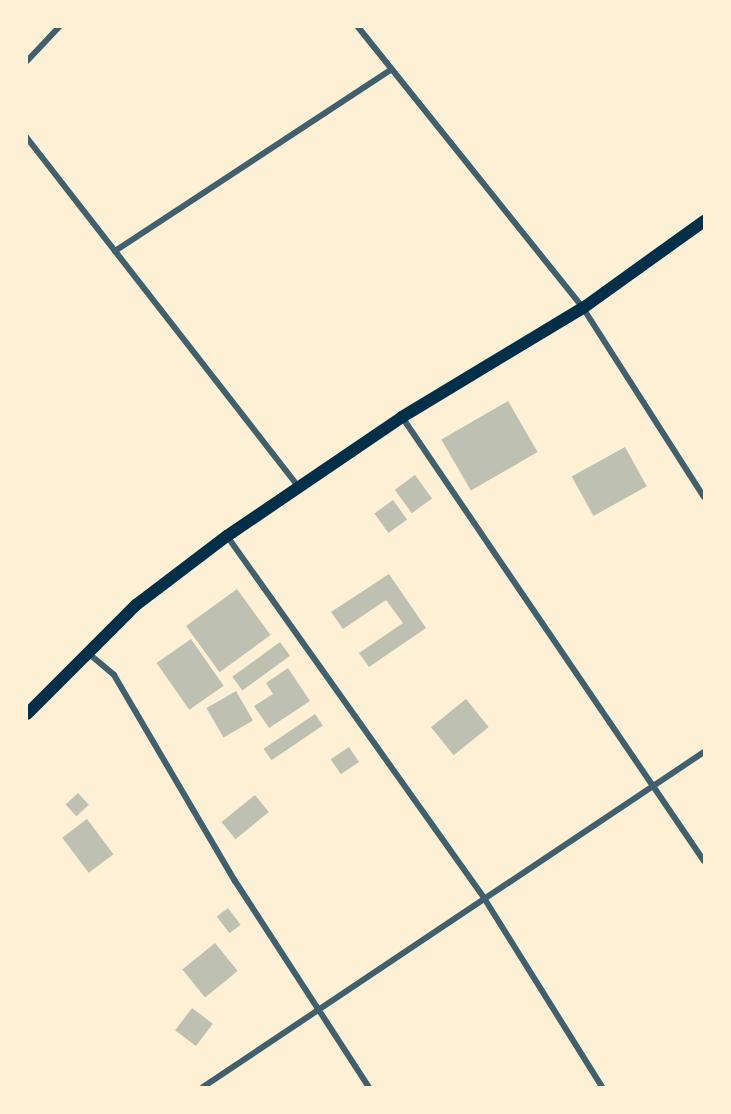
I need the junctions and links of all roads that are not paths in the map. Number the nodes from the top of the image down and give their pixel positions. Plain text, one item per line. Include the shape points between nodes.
1 (59, 27) edge
2 (358, 27) edge
3 (27, 61) edge
4 (391, 70) junction
5 (27, 138) edge
6 (704, 221) edge
7 (115, 251) junction
8 (583, 308) junction
9 (402, 417) junction
10 (298, 486) junction
11 (704, 497) edge
12 (227, 536) junction
13 (86, 652) junction
14 (27, 714) edge
15 (704, 752) edge
16 (655, 785) junction
17 (704, 861) edge
18 (484, 898) junction
19 (319, 1009) junction
20 (203, 1087) edge
21 (369, 1087) edge
22 (602, 1087) edge

1 - 3 street
2 - 4 street
4 - 7 street
4 - 8 street
5 - 7 street
6 - 8 main road
7 - 10 street
8 - 9 main road
8 - 11 street
9 - 10 main road
9 - 16 street
10 - 12 main road
12 - 13 main road via 136,605
12 - 18 street
13 - 14 main road
13 - 19 street via 114,675 235,881
15 - 16 street
16 - 17 street
16 - 18 street
18 - 19 street
18 - 22 street
19 - 20 street
19 - 21 street

